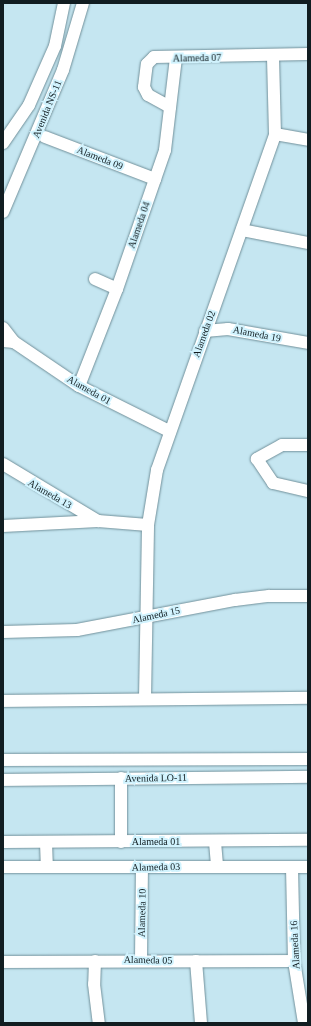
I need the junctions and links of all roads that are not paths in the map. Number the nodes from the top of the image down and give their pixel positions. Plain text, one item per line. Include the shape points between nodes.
1 (64, 3) edge
2 (84, 3) edge
3 (308, 54) edge
4 (273, 56) junction
5 (176, 58) junction
6 (170, 107) junction
7 (275, 134) junction
8 (45, 137) dead end
9 (308, 140) edge
10 (3, 143) edge
11 (155, 179) junction
12 (3, 212) edge
13 (242, 230) junction
14 (308, 243) edge
15 (95, 279) dead end
16 (117, 289) junction
17 (3, 328) edge
18 (205, 331) junction
19 (8, 341) edge
20 (308, 343) edge
21 (79, 386) junction
22 (169, 431) junction
23 (308, 445) edge
24 (3, 464) edge
25 (308, 491) edge
26 (98, 521) junction
27 (148, 525) junction
28 (3, 526) edge
29 (308, 596) edge
30 (144, 616) junction
31 (3, 632) edge
32 (308, 698) edge
33 (145, 699) junction
34 (3, 701) edge
35 (308, 759) edge
36 (3, 760) edge
37 (308, 777) edge
38 (121, 778) junction
39 (3, 780) edge
40 (308, 840) edge
41 (3, 842) edge
42 (46, 842) junction
43 (121, 842) junction
44 (216, 842) junction
45 (217, 865) junction
46 (3, 867) edge
47 (47, 867) junction
48 (142, 867) junction
49 (292, 867) junction
50 (308, 867) edge
51 (96, 960) junction
52 (141, 960) junction
53 (196, 961) junction
54 (294, 961) junction
55 (3, 962) edge
56 (99, 1023) edge
57 (201, 1023) edge
58 (304, 1023) edge

1 - 10 street, Avenida NS-11 via 55,46 29,105
2 - 12 street, Avenida NS-11 via 63,70
3 - 4 street, Alameda 07
4 - 5 street, Alameda 07
4 - 7 street, Alameda 02
5 - 6 street, Alameda 04
5 - 6 street, Alameda 07 via 149,60 145,76 144,87 148,95
6 - 11 street, Alameda 04 via 165,150
7 - 9 street
7 - 13 street, Alameda 02 via 257,176
8 - 11 street, Alameda 09
11 - 16 street, Alameda 04
13 - 14 street
13 - 18 street, Alameda 02
15 - 16 street
16 - 21 street, Alameda 04
17 - 19 street, Alameda 01
18 - 20 street, Alameda 19 via 228,328
18 - 22 street, Alameda 02
19 - 21 street, Alameda 01
21 - 22 street, Alameda 01
22 - 27 street, Alameda 02 via 157,470
23 - 25 street via 282,445 257,459 273,483
24 - 26 street, Alameda 13
26 - 27 street, Alameda 13
26 - 28 street, Alameda 13
27 - 30 street, Alameda 02
29 - 30 street, Alameda 15 via 269,596
30 - 31 street, Alameda 15 via 77,630
30 - 33 street, Alameda 02
32 - 33 street
33 - 34 street
35 - 36 street, Avenida LO-11
37 - 38 street, Avenida LO-11
38 - 39 street, Avenida LO-11
38 - 43 street
40 - 44 street, Alameda 01
41 - 42 street, Alameda 01
42 - 43 street, Alameda 01
42 - 47 street
43 - 44 street, Alameda 01
44 - 45 street
45 - 48 street, Alameda 03
45 - 49 street, Alameda 03
46 - 47 street, Alameda 03
47 - 48 street, Alameda 03
48 - 52 street, Alameda 10
49 - 50 street, Alameda 03
49 - 54 street, Alameda 16
51 - 52 street, Alameda 05
51 - 55 street, Alameda 05
51 - 56 street via 94,984
52 - 53 street, Alameda 05
53 - 54 street, Alameda 05
53 - 57 street
54 - 58 street, Alameda 16

